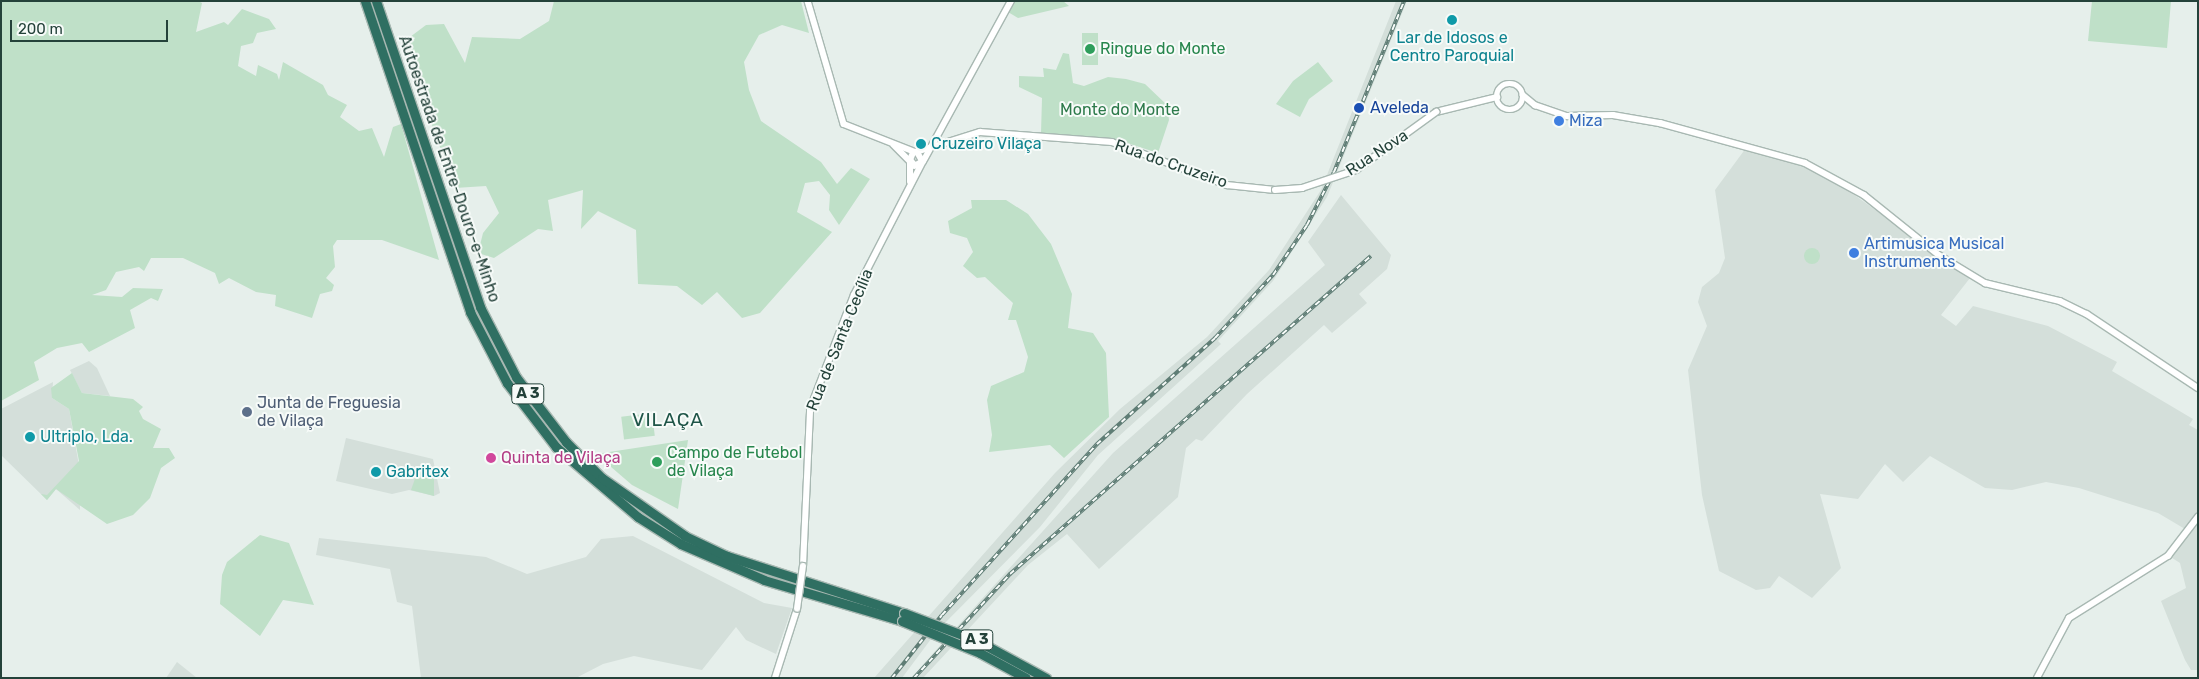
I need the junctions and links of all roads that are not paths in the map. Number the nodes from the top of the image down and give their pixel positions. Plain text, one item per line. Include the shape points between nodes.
1 (365, 1) edge
2 (376, 1) edge
3 (808, 1) edge
4 (1011, 1) edge
5 (1524, 95) junction
6 (1498, 99) junction
7 (1536, 106) junction
8 (1519, 107) junction
9 (892, 144) junction
10 (932, 145) junction
11 (917, 153) junction
12 (910, 161) junction
13 (922, 162) junction
14 (909, 187) junction
15 (1262, 189) joint
16 (2198, 388) edge
17 (2198, 517) edge
18 (903, 617) junction
19 (775, 678) edge
20 (1026, 678) edge
21 (1046, 678) edge
22 (2037, 678) edge

1 - 18 highway, Autoestrada de Entre-Douro-e-Minho / A 3 via 416,155 486,347 511,390 556,447 638,517 681,544 764,580
2 - 18 highway, Autoestrada de Entre-Douro-e-Minho / A 3 via 465,269 497,343 539,409 602,478 643,510 727,556
3 - 9 street via 844,124
4 - 10 street, Rua de Santa Cecília
5 - 6 street via 1518,86 1509,84
5 - 7 street
5 - 8 street
6 - 8 street via 1508,110
6 - 15 street, Rua Nova, bridge via 1436,112 1356,170 1316,184
7 - 8 street
7 - 16 street via 1567,116 1613,115 1660,123 1788,156 1864,195 1939,255 1985,284 2060,301 2087,314
9 - 11 street
9 - 12 street
10 - 11 street, Rua do Cruzeiro
10 - 13 street, Rua de Santa Cecília
10 - 15 street, Rua do Cruzeiro via 980,132 1112,142 1227,184
11 - 12 street
11 - 13 street
12 - 13 street via 915,166
12 - 14 street, Rua de Santa Cecília
13 - 14 street, Rua de Santa Cecília
14 - 19 street, Rua de Santa Cecília, bridge via 854,296 810,409 804,566 797,609
17 - 22 street via 2168,556 2069,618
18 - 20 highway, Autoestrada de Entre-Douro-e-Minho / A 3, bridge
18 - 21 highway, Autoestrada de Entre-Douro-e-Minho / A 3, bridge via 976,640

